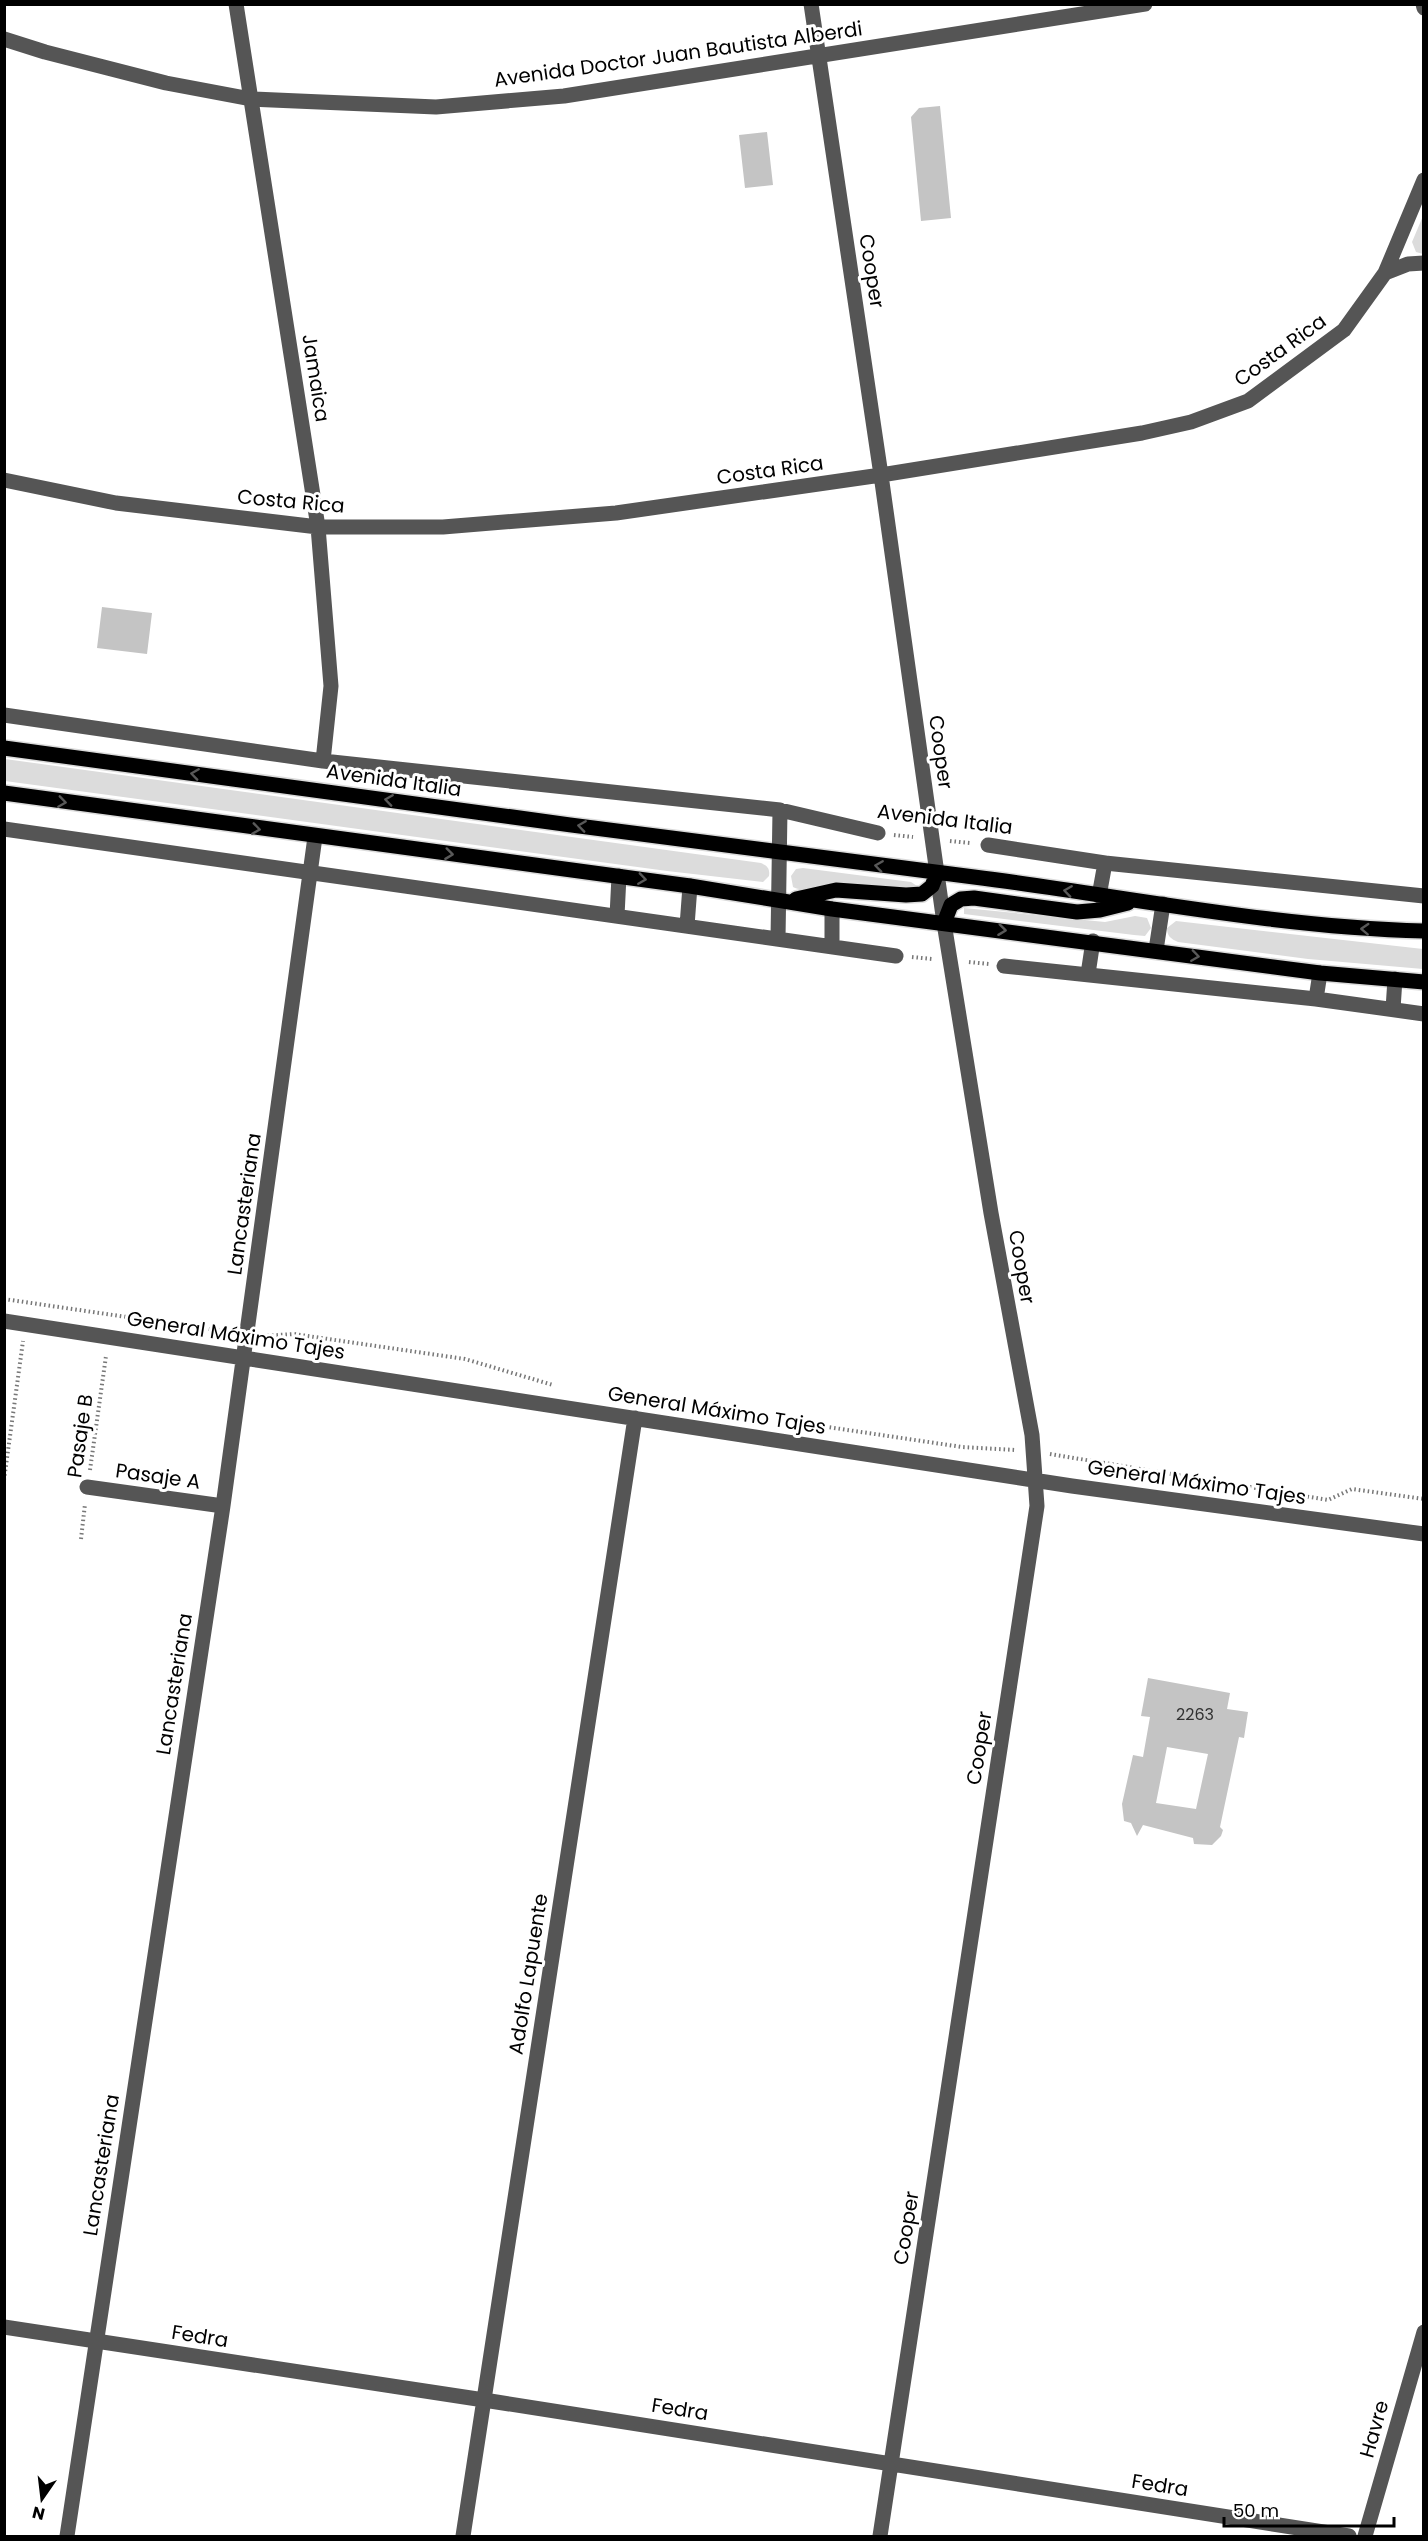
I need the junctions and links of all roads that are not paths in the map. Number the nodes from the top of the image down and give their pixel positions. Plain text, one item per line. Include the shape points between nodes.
1 (236, 4) edge
2 (811, 4) edge
3 (1145, 4) edge
4 (4, 39) edge
5 (818, 56) junction
6 (251, 99) junction
7 (1424, 180) edge
8 (1424, 263) edge
9 (1385, 273) junction
10 (881, 475) junction
11 (4, 480) edge
12 (318, 527) junction
13 (4, 715) edge
14 (4, 748) edge
15 (323, 760) junction
16 (4, 794) edge
17 (780, 810) junction
18 (4, 829) edge
19 (878, 833) road end
20 (315, 837) junction
21 (988, 845) road end
22 (779, 852) junction
23 (1105, 863) junction
24 (311, 873) junction
25 (937, 873) junction
26 (619, 876) junction
27 (690, 886) junction
28 (1099, 896) junction
29 (1424, 896) edge
30 (778, 900) junction
31 (1137, 900) junction
32 (1163, 904) junction
33 (832, 909) junction
34 (617, 916) junction
35 (944, 923) junction
36 (687, 926) junction
37 (1424, 931) edge
38 (778, 939) junction
39 (1093, 941) junction
40 (832, 947) junction
41 (1156, 950) junction
42 (896, 956) dead end
43 (1004, 966) dead end
44 (1320, 973) junction
45 (1088, 974) junction
46 (1395, 979) junction
47 (1424, 982) edge
48 (1316, 999) junction
49 (1393, 1009) junction
50 (1424, 1014) edge
51 (4, 1321) edge
52 (244, 1357) junction
53 (635, 1419) junction
54 (1036, 1479) junction
55 (87, 1487) road end
56 (223, 1506) junction
57 (1424, 1534) edge
58 (4, 2327) edge
59 (1424, 2332) edge
60 (95, 2341) junction
61 (484, 2400) junction
62 (891, 2464) junction
63 (67, 2536) edge
64 (463, 2536) edge
65 (880, 2536) edge
66 (1349, 2536) edge
67 (1365, 2536) edge

1 - 6 street, Jamaica
2 - 5 street, Cooper
3 - 5 street, Avenida Doctor Juan Bautista Alberdi
4 - 6 street, Avenida Doctor Juan Bautista Alberdi via 166,84
5 - 6 street, Avenida Doctor Juan Bautista Alberdi via 564,96 436,107
5 - 10 street, Cooper
6 - 12 street, Jamaica
7 - 9 street, Costa Rica
8 - 9 street via 1408,264
9 - 10 street, Costa Rica via 1344,330 1248,401 1191,422 1142,433
10 - 12 street, Costa Rica via 616,513 443,527
10 - 25 street, Cooper
11 - 12 street, Costa Rica via 116,503
12 - 15 street, Jamaica via 331,686
13 - 15 street, Avenida Italia
22 -> 14 main road, Avenida Italia
15 - 17 street, Avenida Italia
16 -> 20 main road
17 - 19 street, Avenida Italia
17 - 22 street
18 - 24 street
20 - 24 street, Lancasteriana
20 -> 26 main road
21 - 23 street, Avenida Italia
25 -> 22 main road, Avenida Italia
22 - 30 street
23 - 28 street
23 - 29 street, Avenida Italia
24 - 34 street
24 - 52 street, Lancasteriana
28 -> 25 main road, Avenida Italia
25 - 30 main road via 932,886 922,894 836,890 802,899
25 - 35 street, Cooper
26 -> 27 main road
26 - 34 street
27 - 30 main road
27 - 36 street
28 - 31 main road, Avenida Italia
30 - 33 main road
30 - 38 street
31 - 32 main road, Avenida Italia
31 - 35 main road via 1077,912 961,899 951,905
37 -> 32 main road, Avenida Italia via 1351,928
32 - 41 street
33 - 35 main road
33 - 40 street
34 - 36 street
35 -> 39 main road
35 - 54 street, Cooper via 1032,1435
36 - 38 street
38 - 40 street
39 - 41 main road
39 - 45 street
40 - 42 street
41 -> 44 main road
43 - 45 street
44 - 46 main road
44 - 48 street
45 - 48 street
46 - 47 main road
46 - 49 street
48 - 49 street
49 - 50 street
51 - 52 street, General Máximo Tajes
52 - 53 street, General Máximo Tajes
52 - 56 street, Lancasteriana
53 - 54 street, General Máximo Tajes
53 - 61 street, Adolfo Lapuente
54 - 57 street, General Máximo Tajes
54 - 62 street, Cooper via 1037,1506
55 - 56 street, Pasaje A
56 - 60 street, Lancasteriana
58 - 60 street, Fedra
59 - 67 street, Havre
60 - 61 street, Fedra
60 - 63 street, Lancasteriana
61 - 62 street, Fedra
61 - 64 street, Adolfo Lapuente
62 - 65 street, Cooper
62 - 66 street, Fedra

